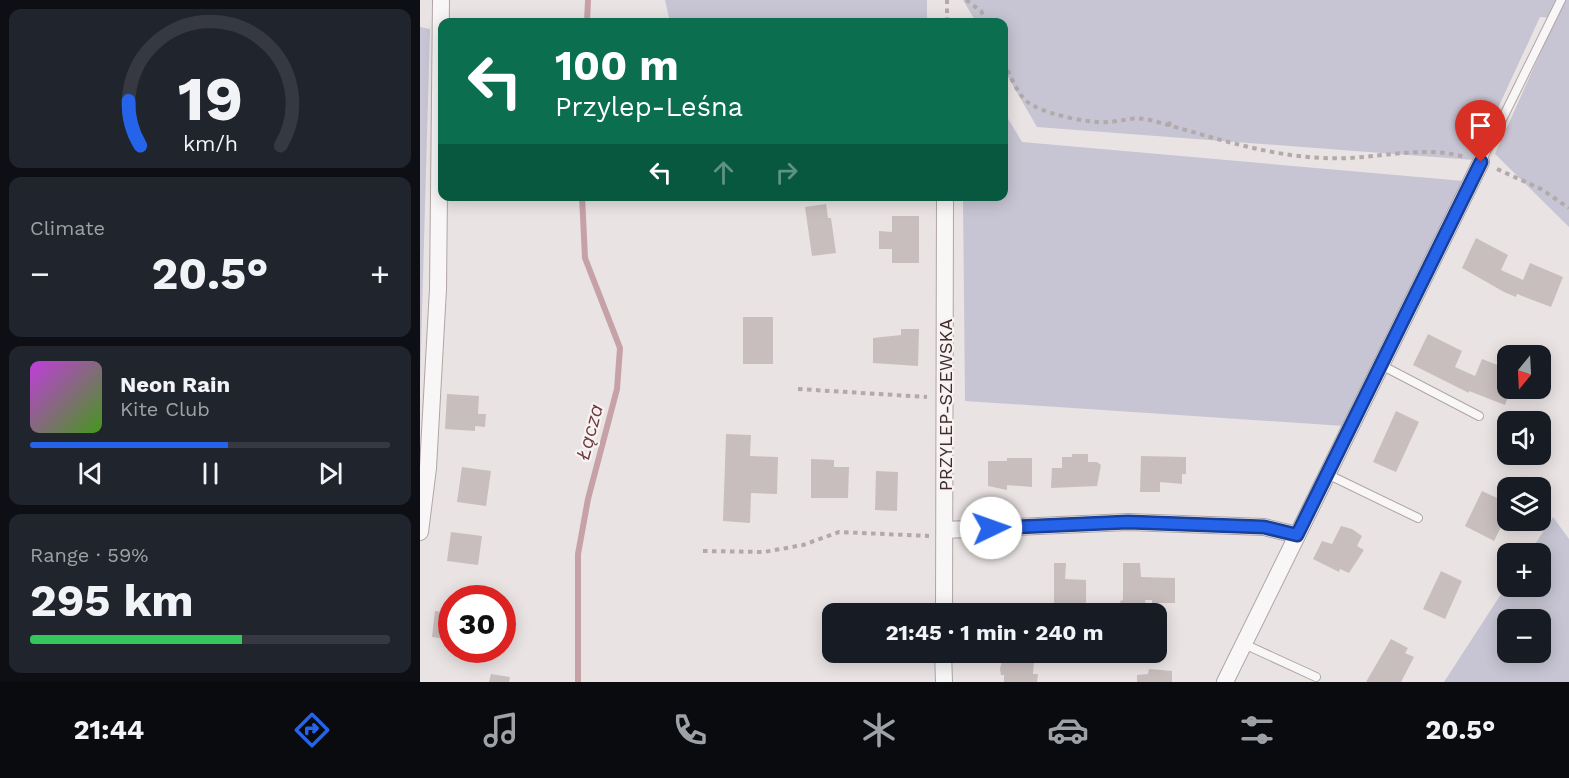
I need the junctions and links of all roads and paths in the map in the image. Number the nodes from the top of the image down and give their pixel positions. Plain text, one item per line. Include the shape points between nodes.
1 (441, 0) edge
2 (947, 0) edge
3 (966, 0) edge
4 (1561, 0) edge
5 (441, 18) edge
6 (947, 18) edge
7 (985, 18) edge
8 (1008, 70) edge
9 (1170, 120) dead end
10 (1169, 126) junction
11 (1481, 162) junction
12 (439, 201) edge
13 (945, 201) edge
14 (1569, 208) edge
15 (1381, 365) junction
16 (798, 389) dead end
17 (425, 399) edge
18 (944, 405) junction
19 (1479, 416) dead end
20 (1327, 474) junction
21 (1418, 518) dead end
22 (420, 532) edge
23 (945, 534) junction
24 (1297, 535) junction
25 (703, 551) dead end
26 (944, 603) edge
27 (1244, 644) junction
28 (943, 663) edge
29 (1316, 676) dead end
30 (944, 682) edge
31 (1225, 682) edge

1 - 5 street
2 - 6 path
3 - 7 path
4 - 11 lane
8 - 10 path via 1032,106 1107,123 1130,118
9 - 10 path
10 - 11 path via 1255,148 1321,158 1361,159 1410,152 1450,153
11 - 14 path via 1541,189
11 - 15 street
12 - 17 street via 438,289
13 - 18 street, PRZYLEP-SZEWSKA
15 - 19 lane
15 - 20 street
16 - 18 path via 931,398
17 - 22 street via 428,468
18 - 23 street, PRZYLEP-SZEWSKA
20 - 21 lane
20 - 24 street
23 - 24 street via 1128,522 1264,527
23 - 25 path via 839,531 803,545 764,552
23 - 26 street, PRZYLEP-SZEWSKA
24 - 27 street
27 - 29 lane
27 - 31 street
28 - 30 street

